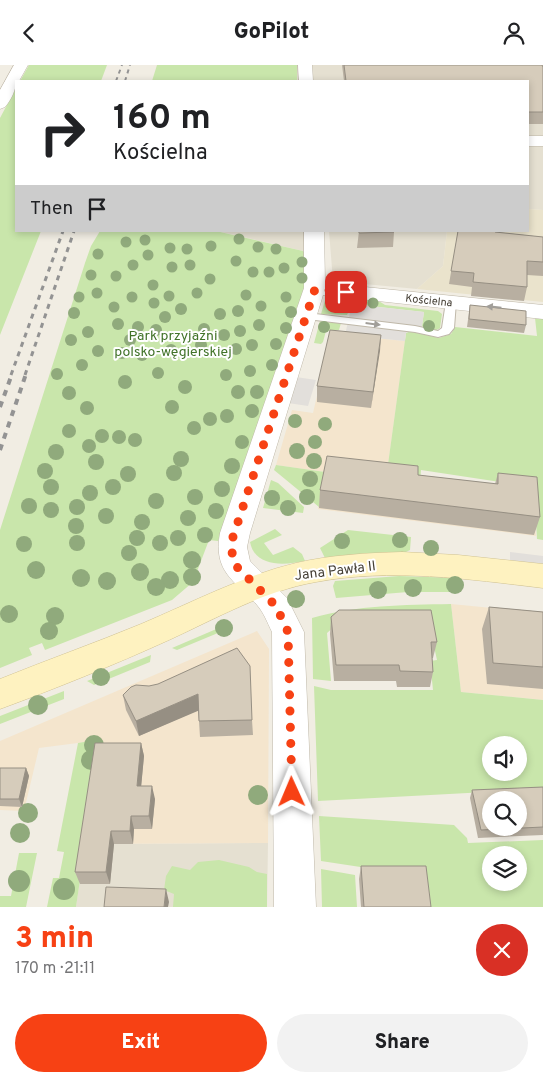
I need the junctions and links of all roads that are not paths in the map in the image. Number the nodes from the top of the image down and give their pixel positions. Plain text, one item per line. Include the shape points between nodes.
1 (21, 65) edge
2 (305, 65) edge
3 (306, 80) edge
4 (4, 90) edge
5 (0, 104) edge
6 (529, 141) edge
7 (543, 141) edge
8 (314, 232) edge
9 (315, 289) junction
10 (450, 303) junction
11 (543, 311) edge
12 (307, 316) junction
13 (543, 576) edge
14 (256, 587) junction
15 (0, 694) edge
16 (295, 907) edge

1 - 4 street
2 - 3 street
4 - 5 street
6 - 7 street
8 - 9 street
9 - 10 street, Kościelna
9 - 12 street
11 -> 10 street, Kościelna
12 -> 10 lane via 438,334 448,329
12 - 14 street via 232,540 234,564
13 - 14 street, Jana Pawła II via 441,565 372,565 318,570
14 - 15 street, Jana Pawła II
14 - 16 street via 276,606 288,632

